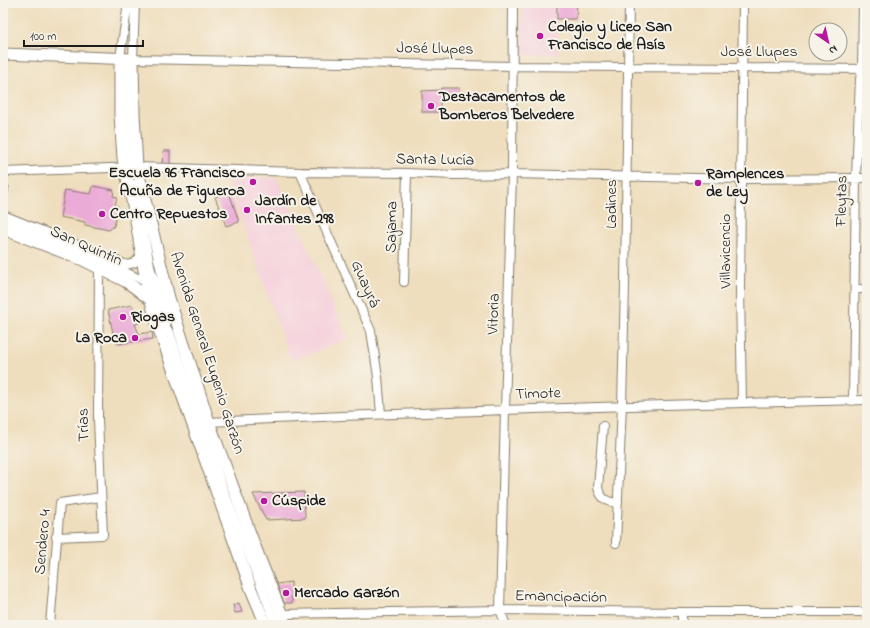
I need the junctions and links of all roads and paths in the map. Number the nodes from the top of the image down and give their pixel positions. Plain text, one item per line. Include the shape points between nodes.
1 (128, 3) edge
2 (135, 3) edge
3 (513, 3) edge
4 (629, 3) edge
5 (743, 3) edge
6 (863, 3) edge
7 (3, 54) edge
8 (126, 59) junction
9 (513, 66) junction
10 (628, 67) junction
11 (743, 68) junction
12 (865, 69) edge
13 (131, 168) junction
14 (3, 172) edge
15 (300, 172) junction
16 (407, 173) junction
17 (512, 174) junction
18 (626, 177) junction
19 (741, 178) junction
20 (856, 178) junction
21 (867, 178) edge
22 (3, 215) edge
23 (3, 223) edge
24 (3, 229) edge
25 (142, 255) junction
26 (99, 268) junction
27 (142, 279) junction
28 (404, 282) dead end
29 (855, 289) junction
30 (867, 289) edge
31 (152, 302) junction
32 (170, 334) junction
33 (867, 400) edge
34 (852, 401) junction
35 (742, 403) junction
36 (622, 405) junction
37 (505, 410) junction
38 (381, 414) junction
39 (209, 422) junction
40 (603, 426) dead end
41 (101, 497) junction
42 (618, 504) junction
43 (56, 536) junction
44 (616, 543) dead end
45 (500, 610) junction
46 (682, 612) junction
47 (867, 612) edge
48 (273, 622) edge
49 (50, 625) edge
50 (258, 625) edge
51 (286, 625) edge
52 (506, 625) edge
53 (682, 625) edge

1 - 8 street
2 - 8 street
3 - 9 street, Vitoria
4 - 10 street, Ladines
5 - 11 street, Villavicencio
6 - 12 street, Fleytas
7 - 8 main road, José Llupes
8 - 9 street, José Llupes
8 - 13 main road, Avenida General Eugenio Garzón via 120,115 122,147
9 - 10 street, José Llupes
9 - 17 street, Vitoria
10 - 11 street, José Llupes
10 - 18 street, Ladines
11 - 12 street, José Llupes
11 - 19 street, Villavicencio
12 - 20 street, Fleytas via 860,79
13 - 14 street, Santa Lucía
13 - 15 street, Santa Lucía
13 - 25 main road, Avenida General Eugenio Garzón
13 - 32 street, Avenida General Eugenio Garzón via 151,270 163,298 171,328
13 - 39 main road, Avenida General Eugenio Garzón
15 - 16 street, Santa Lucía
15 - 38 street, Guayrá via 371,331
16 - 17 street, Santa Lucía
16 - 28 street, Sajama
17 - 18 street, Santa Lucía
17 - 37 street, Vitoria
18 - 19 street, Santa Lucía
18 - 36 street, Ladines
19 - 20 street, Santa Lucía
19 - 35 street, Villavicencio
20 - 21 street, Santa Lucía
20 - 29 street, Fleytas
22 - 25 street, San Quintín via 127,265 134,263
23 - 27 street, San Quintín
24 - 26 main road, San Quintín
25 - 27 main road, Avenida General Eugenio Garzón
26 - 31 main road, San Quintín via 134,287
26 - 41 street, Trías via 98,418
27 - 31 main road, Avenida General Eugenio Garzón
27 - 32 street, Avenida General Eugenio Garzón via 155,293
29 - 30 street
29 - 34 street, Fleytas
31 - 48 main road, Avenida General Eugenio Garzón via 251,589
32 - 48 street, Avenida General Eugenio Garzón via 224,491
33 - 34 street, Timote
34 - 35 street, Timote
35 - 36 street, Timote
36 - 37 street, Timote
36 - 42 street, Ladines
37 - 38 street, Timote
37 - 45 street, Vitoria
38 - 39 street, Timote
39 - 48 main road, Avenida General Eugenio Garzón via 254,544
40 - 42 street via 598,488 603,499
41 - 43 street, Sendero 4 via 60,503
41 - 43 street, Trías via 104,535
42 - 44 street, Ladines
43 - 49 street, Sendero 4
45 - 46 street, Emancipación
45 - 48 street, Emancipación
45 - 52 street, Vitoria
46 - 47 street, Emancipación
46 - 53 street
48 - 50 street, Emancipación
48 - 51 main road, Avenida General Eugenio Garzón

